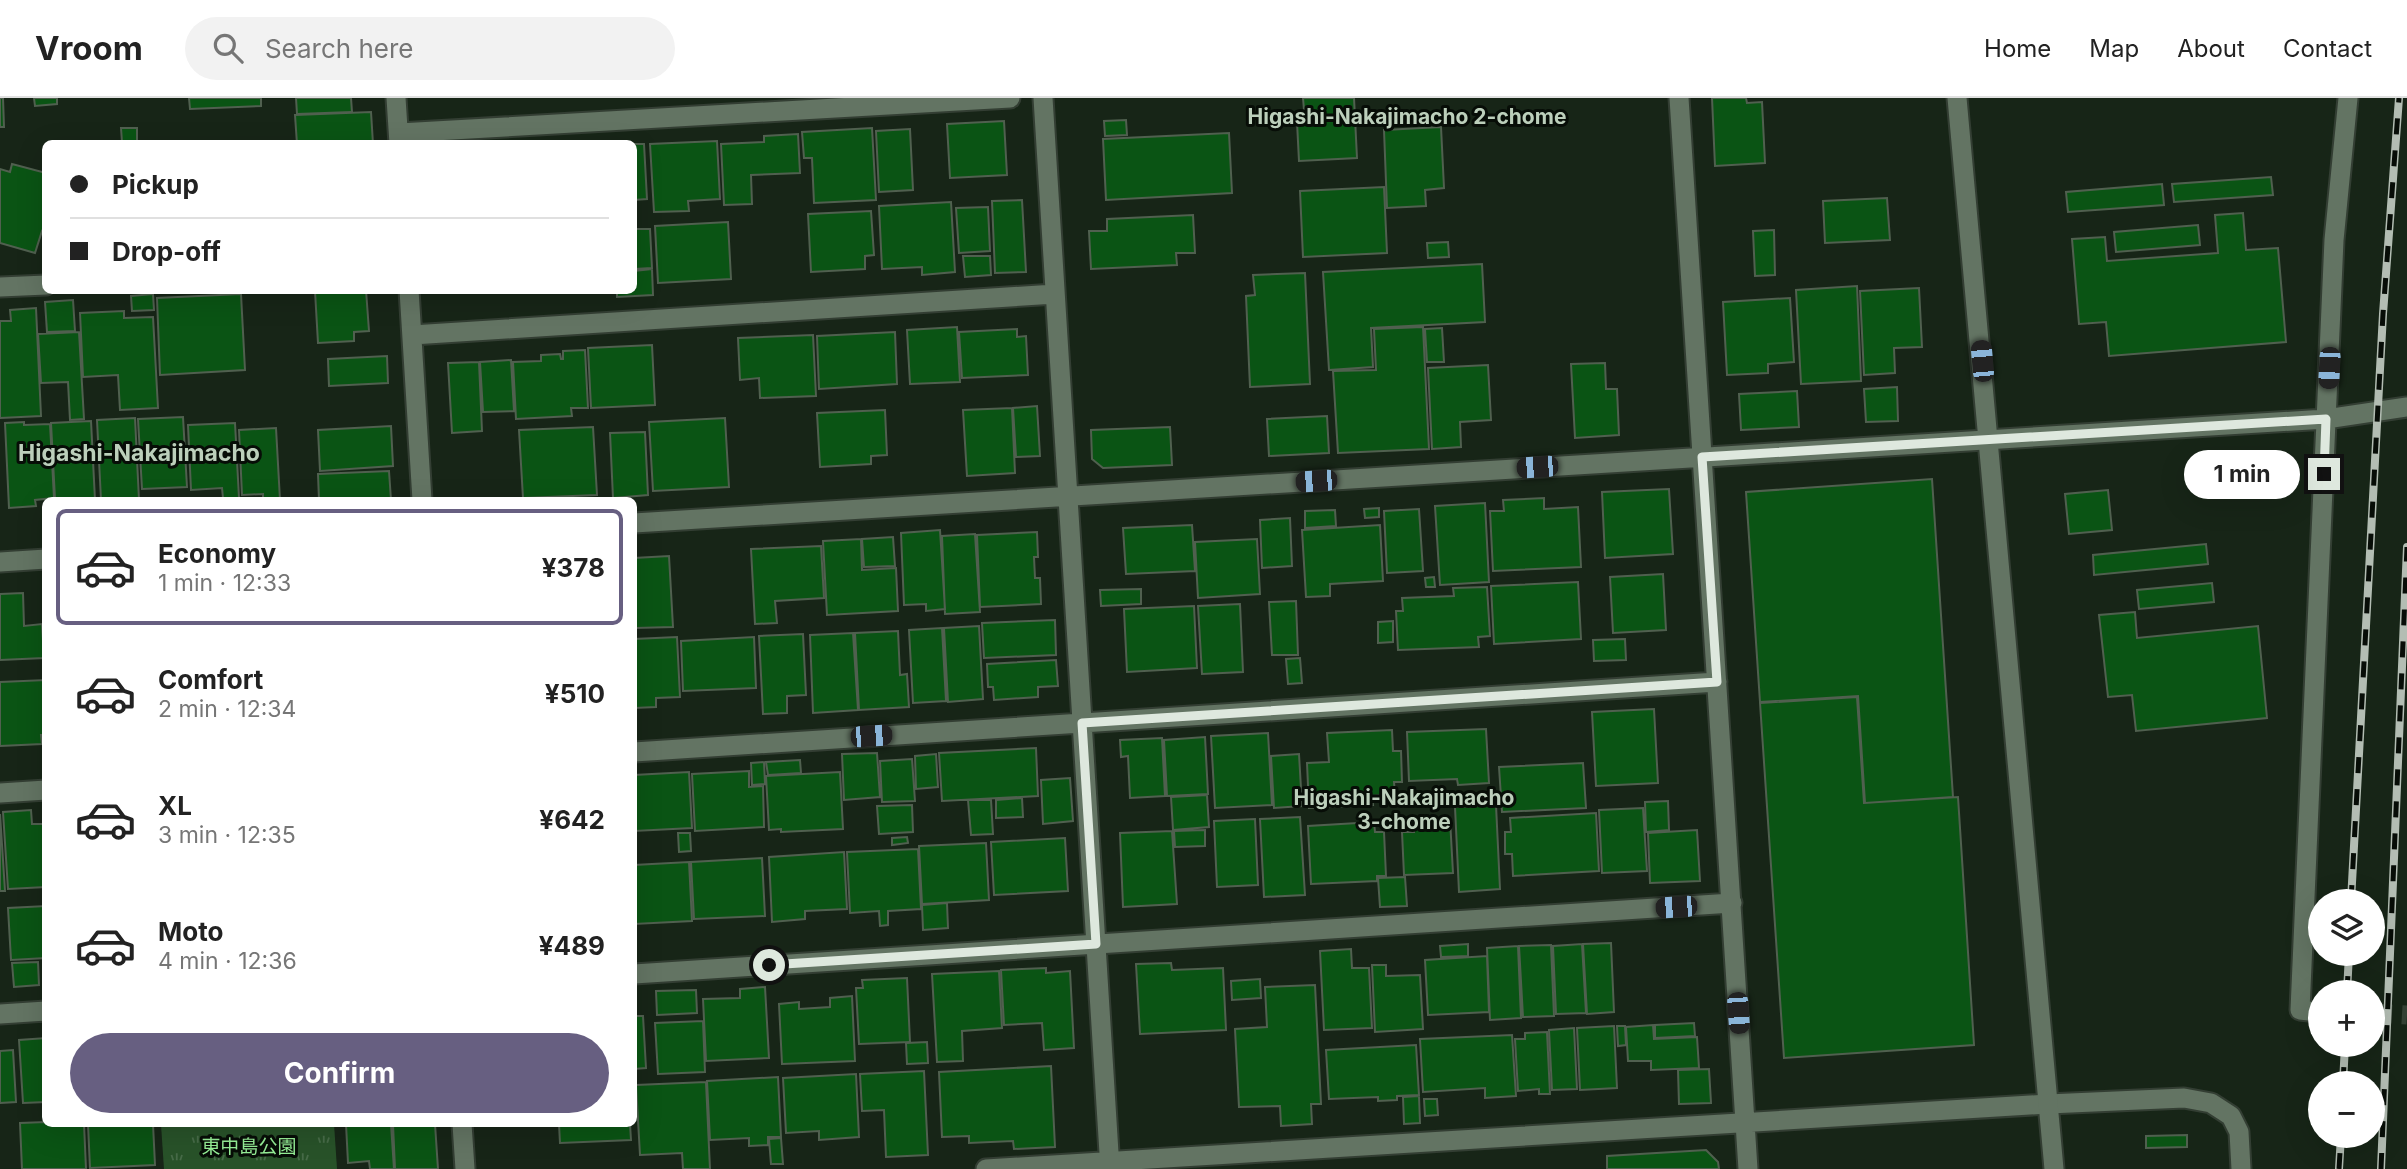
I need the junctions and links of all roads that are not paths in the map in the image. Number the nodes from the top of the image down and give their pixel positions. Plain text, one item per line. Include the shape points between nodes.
1 (396, 98) edge
2 (1010, 98) edge
3 (1043, 98) edge
4 (1679, 98) edge
5 (1957, 98) edge
6 (2348, 98) edge
7 (399, 138) edge
8 (42, 285) edge
9 (0, 287) edge
10 (409, 294) edge
11 (1055, 294) junction
12 (412, 335) junction
13 (2407, 407) edge
14 (2326, 419) junction
15 (1989, 440) junction
16 (1702, 457) junction
17 (1068, 496) junction
18 (422, 497) edge
19 (637, 523) edge
20 (42, 559) edge
21 (0, 562) edge
22 (1717, 682) junction
23 (1082, 723) junction
24 (637, 752) edge
25 (42, 790) edge
26 (0, 793) edge
27 (1732, 903) junction
28 (1096, 944) junction
29 (637, 974) edge
30 (42, 1011) edge
31 (2308, 1011) edge
32 (0, 1014) edge
33 (2048, 1104) junction
34 (1745, 1123) junction
35 (462, 1127) edge
36 (1110, 1165) edge
37 (464, 1169) edge
38 (986, 1169) edge
39 (1748, 1169) edge
40 (2054, 1169) edge
41 (2241, 1169) edge

1 - 7 street
2 - 7 street
3 - 11 street
4 - 16 street
5 - 15 street
6 - 14 street via 2334,240
8 - 9 street
10 - 12 street
11 - 12 street
11 - 17 street
12 - 18 street
13 - 14 street
14 - 15 street
14 - 31 street via 2300,1010
15 - 16 street
15 - 33 street
16 - 17 street
16 - 22 street
17 - 19 street
17 - 23 street
20 - 21 street
22 - 23 street
22 - 27 street
23 - 24 street
23 - 28 street
25 - 26 street
27 - 28 street
27 - 34 street
28 - 29 street
28 - 36 street
30 - 32 street
33 - 34 street
33 - 40 street
33 - 41 street via 2184,1098 2211,1103 2231,1116 2239,1132
34 - 36 street
34 - 39 street
35 - 37 street
36 - 38 street

